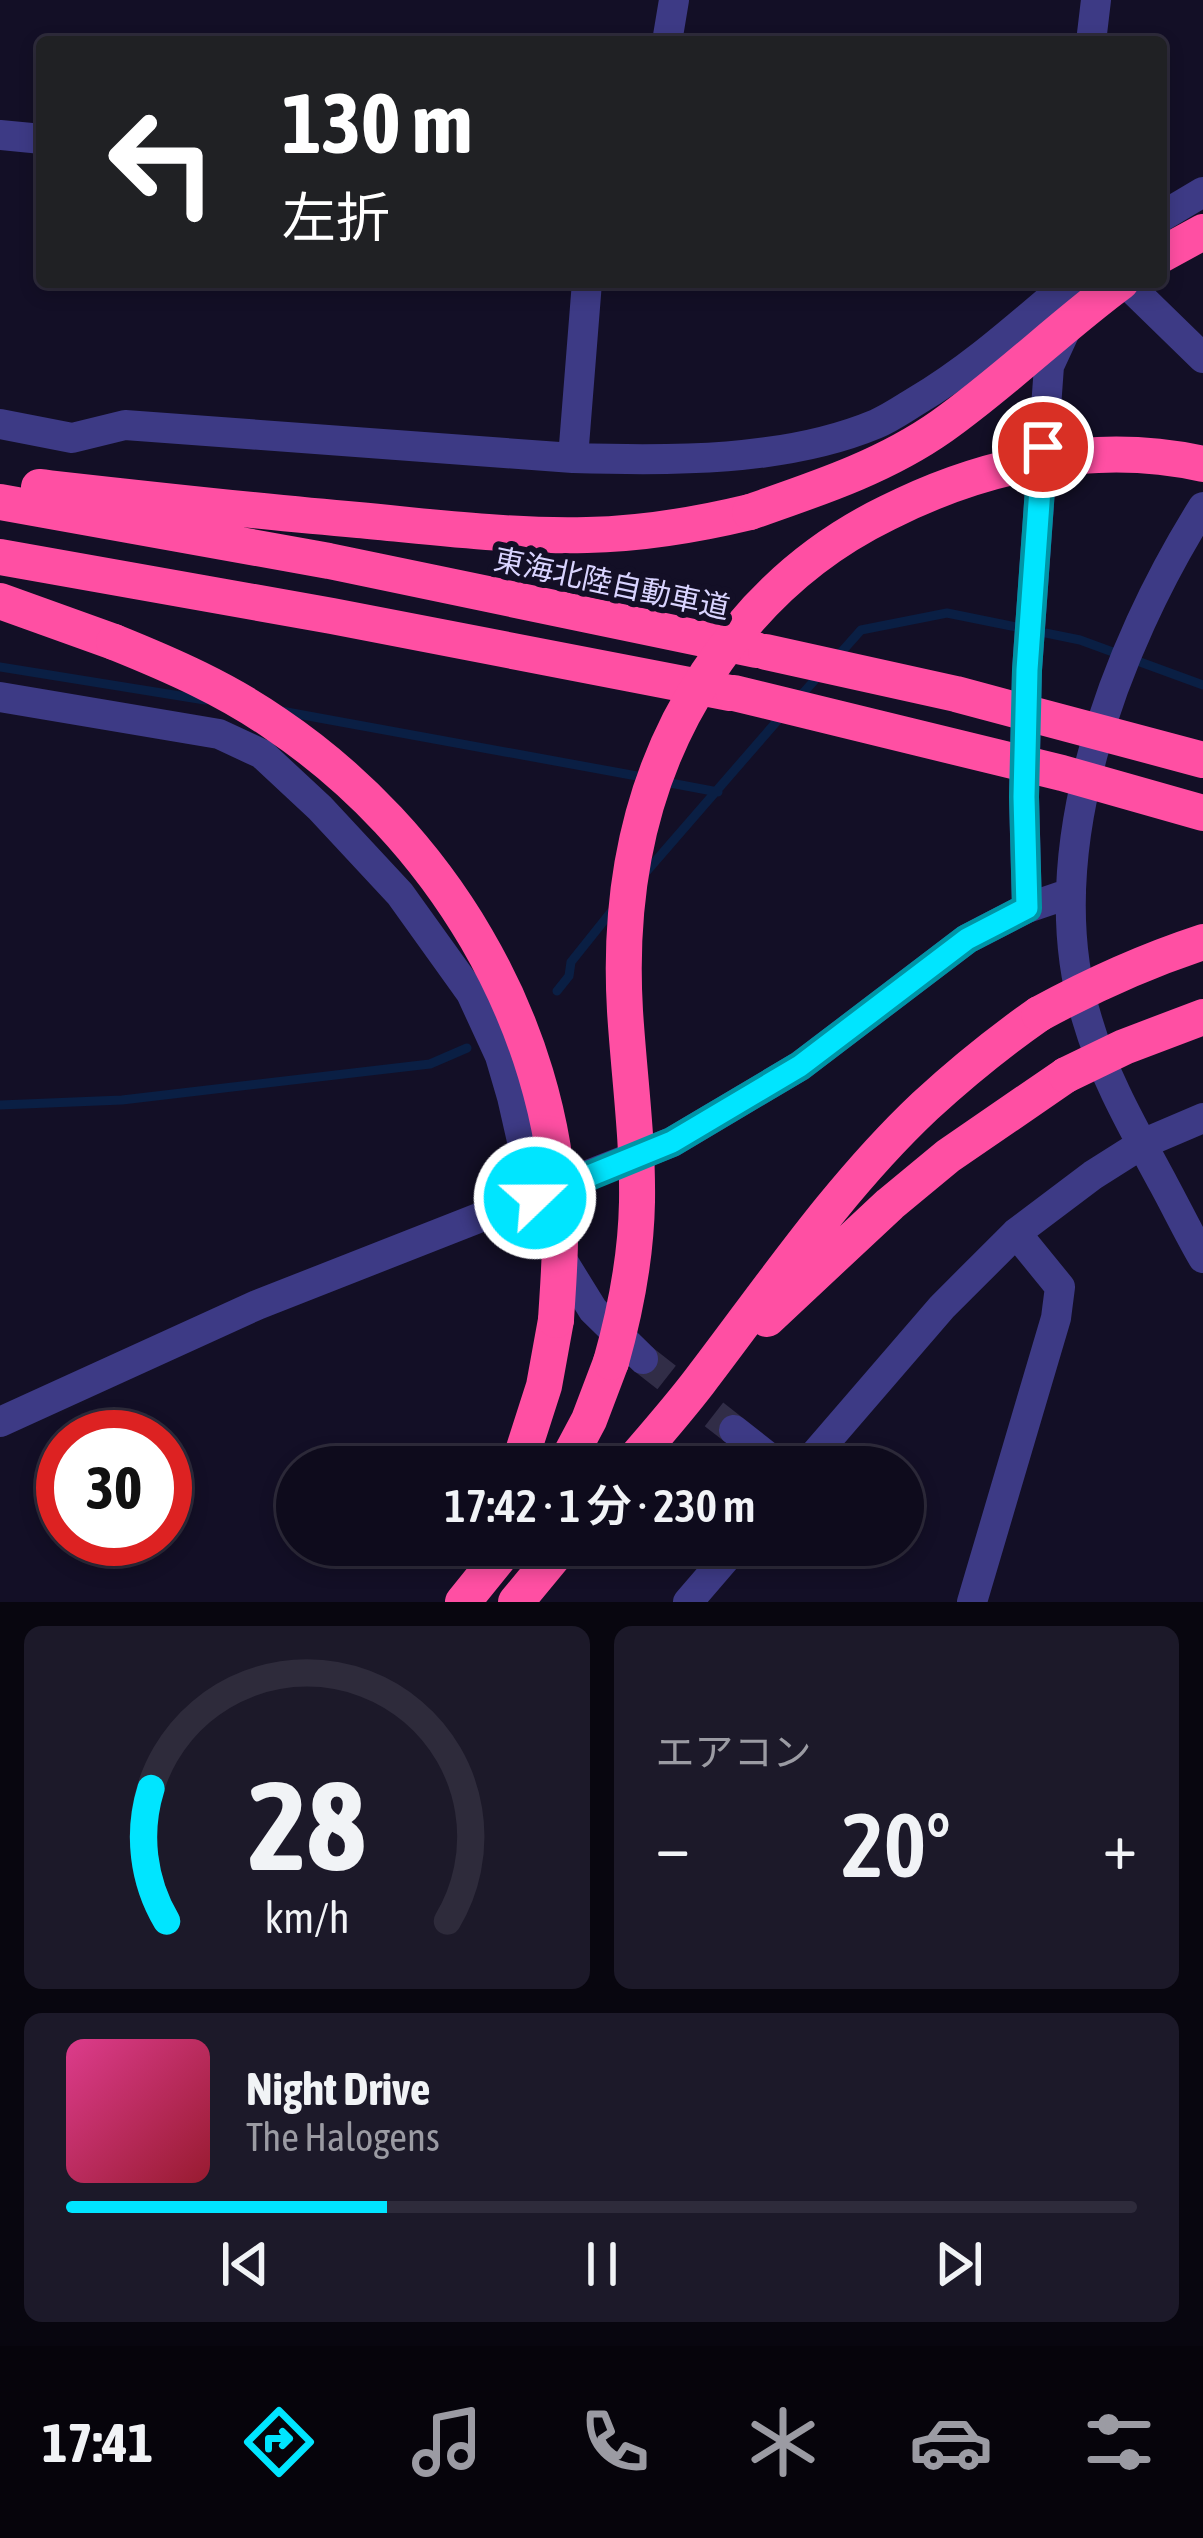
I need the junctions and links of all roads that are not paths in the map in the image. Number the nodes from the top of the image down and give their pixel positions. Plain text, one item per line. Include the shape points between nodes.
1 (674, 0) edge
2 (1096, 0) edge
3 (668, 36) edge
4 (1092, 36) edge
5 (0, 135) edge
6 (36, 138) edge
7 (1203, 192) edge
8 (1167, 213) edge
9 (1203, 232) edge
10 (1167, 253) edge
11 (587, 288) edge
12 (1063, 288) edge
13 (1085, 288) edge
14 (1115, 288) edge
15 (1129, 288) edge
16 (1203, 358) edge
17 (0, 424) edge
18 (574, 458) junction
19 (1203, 464) edge
20 (0, 482) edge
21 (0, 502) edge
22 (1203, 507) edge
23 (0, 557) edge
24 (0, 601) edge
25 (0, 697) edge
26 (1203, 760) edge
27 (1203, 813) edge
28 (1071, 893) junction
29 (1027, 908) junction
30 (1203, 942) edge
31 (1203, 1017) edge
32 (1203, 1118) edge
33 (1142, 1144) junction
34 (535, 1198) junction
35 (1016, 1233) junction
36 (1203, 1258) edge
37 (627, 1360) junction
38 (696, 1387) junction
39 (0, 1422) edge
40 (734, 1430) tunnel mouth
41 (525, 1446) edge
42 (575, 1446) edge
43 (646, 1446) edge
44 (754, 1446) edge
45 (822, 1446) edge
46 (467, 1566) edge
47 (492, 1566) edge
48 (546, 1566) edge
49 (719, 1566) edge
50 (445, 1602) edge
51 (463, 1602) edge
52 (516, 1602) edge
53 (688, 1602) edge
54 (972, 1602) edge

1 - 3 street
2 - 4 street
5 - 6 street
7 - 8 street
9 - 10 highway
11 - 18 street
12 - 18 street via 958,376 878,423 816,444 714,457
13 - 29 street via 1049,366 1027,670
14 - 20 highway, bridge via 942,426 892,456 750,512 651,531 514,533
15 - 16 street
17 - 18 street via 72,438 125,425
19 - 37 highway, bridge via 1082,456 985,472 935,490 813,557 746,621 704,678 656,771 626,907 637,1202
21 - 26 highway, 東海北陸自動車道, bridge via 766,652
22 - 28 street via 1132,638 1100,728
23 - 27 highway, bridge via 734,694
24 - 41 highway, bridge via 114,642 276,724 379,809 456,904 512,1007 556,1168 556,1319
25 - 34 street via 219,734 262,754 291,781 400,894 471,993 500,1056
28 - 29 street
28 - 33 street via 1085,1016
29 - 34 street via 967,939 800,1066 672,1142
30 - 38 highway, bridge via 1100,981 969,1067 879,1154
31 - 38 highway, bridge via 1066,1076 948,1156
32 - 33 street
33 - 35 street
33 - 36 street
34 - 37 street via 550,1242
34 - 39 street via 257,1306
35 - 45 street
35 - 54 street via 1060,1287
37 - 42 highway
38 - 43 highway
40 - 44 street
46 - 50 highway
47 - 51 highway
48 - 52 highway
49 - 53 street

